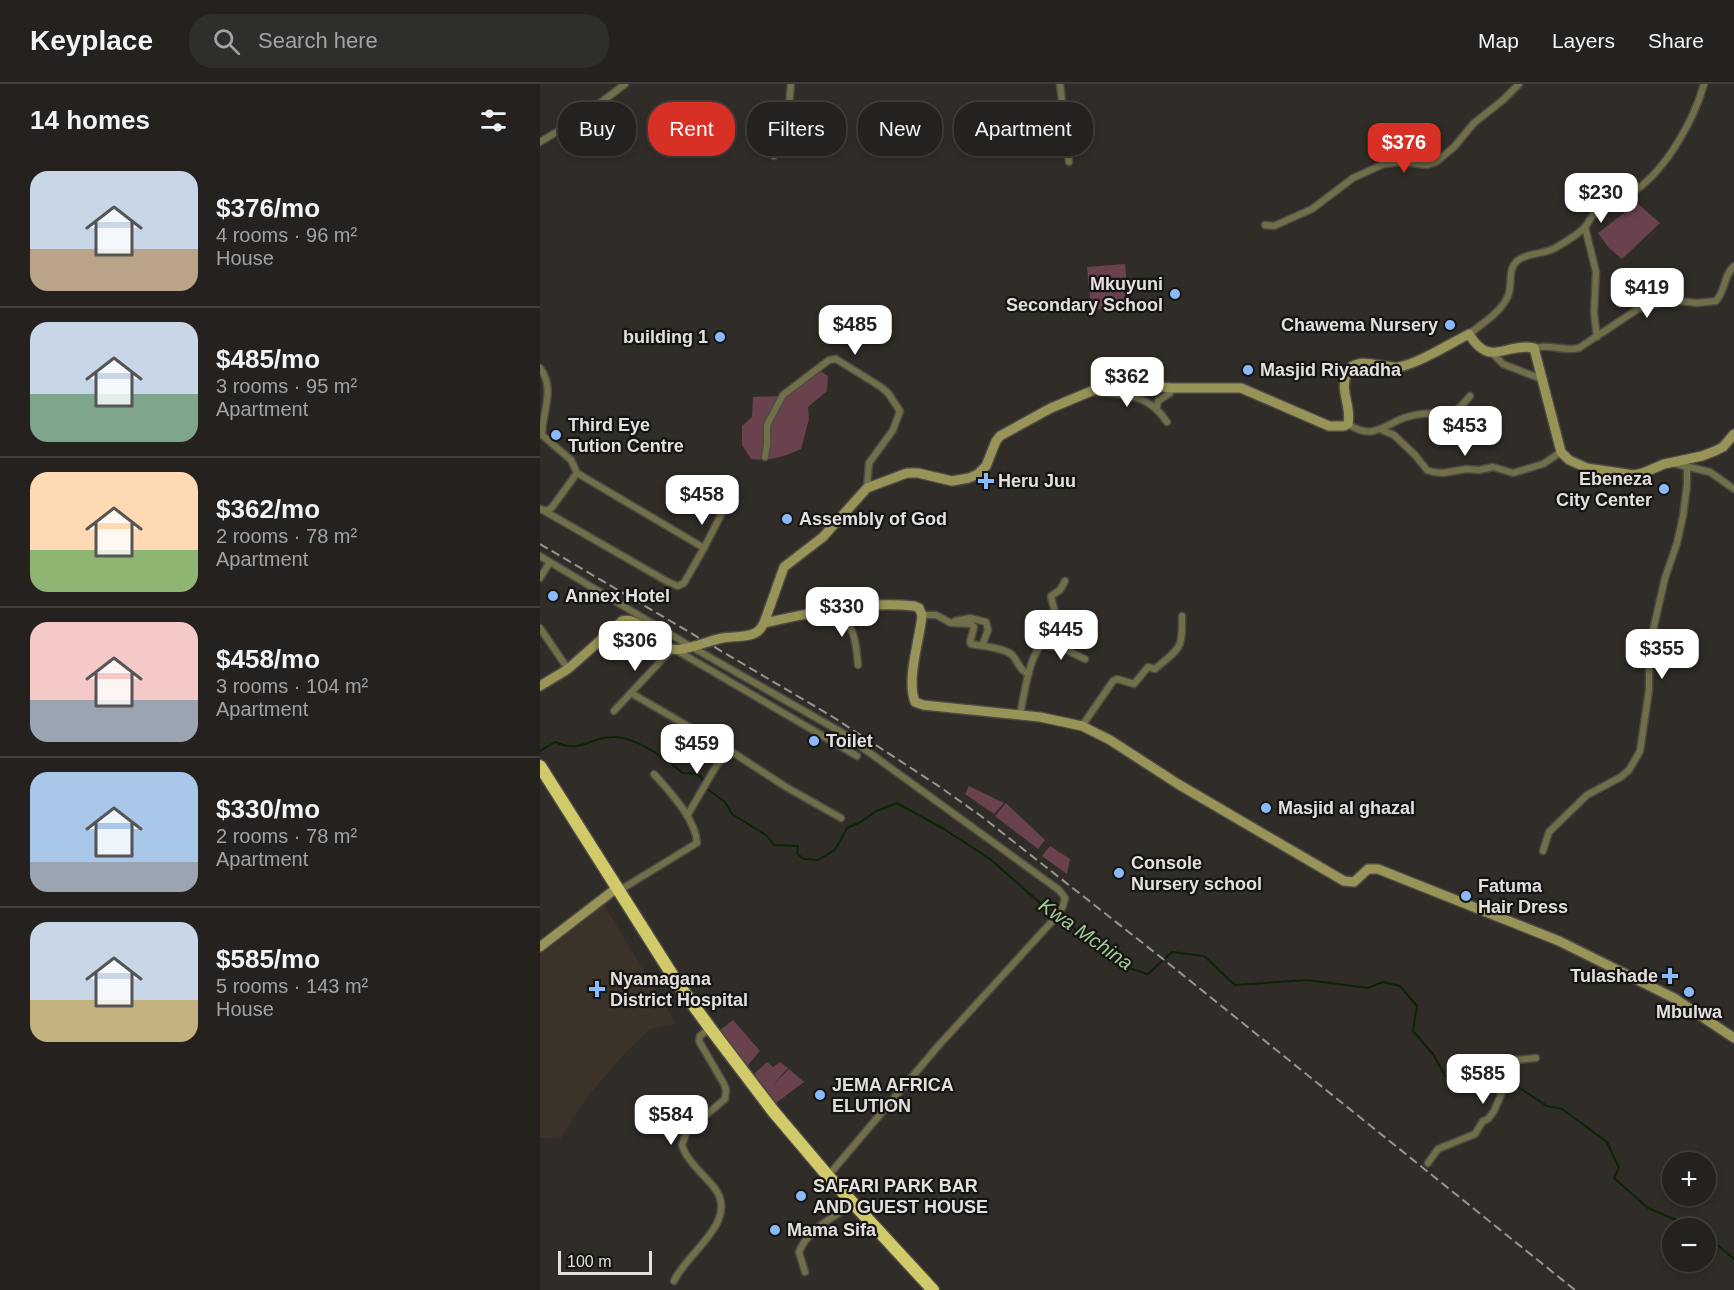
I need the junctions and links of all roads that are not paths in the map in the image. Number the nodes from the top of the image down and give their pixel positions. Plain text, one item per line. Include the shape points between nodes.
1 (625, 84) edge
2 (791, 84) edge
3 (1060, 84) edge
4 (1519, 84) edge
5 (1704, 84) edge
6 (789, 102) edge
7 (540, 142) edge
8 (1069, 162) dead end
9 (1265, 225) dead end
10 (1585, 227) junction
11 (1734, 266) edge
12 (1469, 334) junction
13 (1597, 337) junction
14 (1534, 348) junction
15 (1492, 353) junction
16 (540, 368) edge
17 (1544, 380) junction
18 (1171, 388) junction
19 (1090, 392) junction
20 (1470, 396) dead end
21 (1157, 407) junction
22 (1167, 422) dead end
23 (1348, 424) junction
24 (1382, 430) junction
25 (1734, 434) edge
26 (1561, 453) junction
27 (765, 457) dead end
28 (1671, 463) junction
29 (1687, 467) junction
30 (577, 473) junction
31 (867, 488) junction
32 (1734, 489) edge
33 (540, 509) edge
34 (723, 511) dead end
35 (704, 548) junction
36 (540, 556) edge
37 (550, 562) junction
38 (540, 578) edge
39 (1065, 581) dead end
40 (833, 608) junction
41 (922, 615) junction
42 (1182, 616) dead end
43 (949, 621) junction
44 (764, 623) junction
45 (540, 628) edge
46 (1043, 645) junction
47 (690, 646) junction
48 (982, 646) junction
49 (674, 649) junction
50 (1085, 659) dead end
51 (858, 664) dead end
52 (568, 669) junction
53 (1029, 674) junction
54 (540, 686) edge
55 (631, 693) junction
56 (614, 711) dead end
57 (1020, 715) junction
58 (1082, 726) junction
59 (729, 750) junction
60 (857, 756) dead end
61 (540, 766) edge
62 (654, 774) dead end
63 (687, 816) junction
64 (841, 818) dead end
65 (1543, 851) dead end
66 (619, 888) junction
67 (540, 947) edge
68 (710, 1028) junction
69 (1734, 1038) edge
70 (1536, 1058) dead end
71 (1428, 1163) dead end
72 (828, 1176) junction
73 (854, 1204) junction
74 (805, 1272) dead end
75 (674, 1281) dead end
76 (933, 1290) edge

1 - 7 street via 582,117
2 - 6 street
3 - 8 street
4 - 9 street via 1436,162 1384,164 1353,178 1312,209 1274,226
5 - 10 street via 1682,135 1666,158 1638,189 1597,211
10 - 12 street via 1554,249 1527,255 1516,262 1508,297
10 - 13 street via 1596,272
11 - 13 street via 1716,301 1670,300 1645,307
12 - 15 street via 1483,351
12 - 23 street via 1405,366 1354,364 1344,381
13 - 14 street via 1574,349
14 - 15 street
14 - 17 street
15 - 17 street via 1503,364
16 - 30 street via 548,392 542,435 571,460
17 - 26 street
18 - 19 street via 1119,382
18 - 21 street
18 - 23 street via 1241,388 1329,426
19 - 21 street via 1139,398
19 - 31 street via 1000,436 986,466 969,478 952,481 907,473
20 - 24 street via 1455,411 1401,419
21 - 22 street
23 - 24 street via 1360,431
24 - 26 street via 1394,435 1433,472 1493,467 1513,472 1543,464
25 - 28 street via 1715,452
26 - 28 street via 1587,468 1629,474
27 - 31 street via 767,425 783,395 829,360 836,359 881,387 900,411 893,430 869,463
28 - 29 street
29 - 32 street via 1710,472
29 - 65 street via 1683,516 1649,648 1649,690 1640,752 1629,770 1587,795 1549,832
30 - 33 street via 549,510
30 - 35 street
31 - 44 street via 823,537 784,567
33 - 35 street via 678,586 684,583
34 - 35 street
36 - 37 street
37 - 38 street
37 - 47 street
39 - 46 street via 1051,596 1056,629
40 - 41 street via 908,605 919,608
40 - 44 street
40 - 51 street via 853,631
41 - 43 street via 936,615
41 - 57 street via 914,670 915,702
42 - 58 street via 1182,637 1174,654 1155,669 1148,667 1134,684 1113,681
43 - 48 street via 971,624 974,629 970,642
43 - 48 street via 970,618 986,622 988,630
44 - 47 street via 755,633
45 - 52 street
46 - 50 street via 1062,648
46 - 53 street
47 - 49 street
47 - 72 street via 870,751 1065,898 1056,917 939,1045
48 - 53 street via 1011,654
49 - 52 street via 626,620
49 - 55 street
49 - 60 street
52 - 54 street
53 - 57 street
55 - 56 street
55 - 59 street
57 - 58 street
58 - 69 street via 1344,881 1354,882 1368,869 1378,869 1538,932 1653,986
59 - 63 street
59 - 64 street
61 - 66 highway
62 - 63 street
63 - 66 street via 697,843
66 - 67 street
66 - 68 highway
68 - 72 highway
68 - 75 street via 699,1041 724,1084 725,1098 687,1131 682,1145 720,1197 722,1211 706,1240 685,1262
70 - 71 street via 1516,1059 1488,1119 1475,1134 1438,1149
72 - 73 highway
73 - 74 street via 805,1242 800,1252
73 - 76 highway

